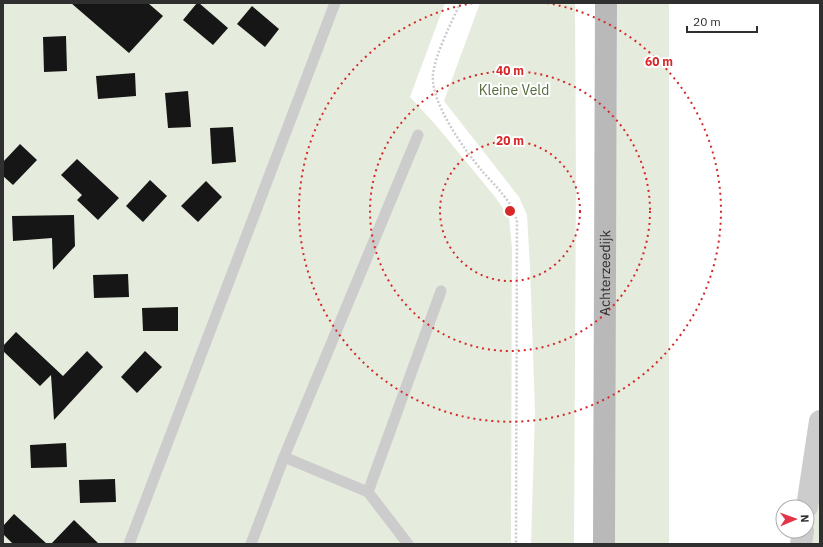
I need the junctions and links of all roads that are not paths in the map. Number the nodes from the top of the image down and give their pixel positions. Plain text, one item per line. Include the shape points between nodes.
1 (335, 3) edge
2 (606, 3) edge
3 (418, 136) dead end
4 (441, 291) dead end
5 (820, 421) edge
6 (284, 457) junction
7 (368, 492) junction
8 (808, 499) edge
9 (128, 544) edge
10 (251, 544) edge
11 (408, 544) edge
12 (604, 544) edge

1 - 9 lane
2 - 12 main road, Achterzeedijk
3 - 6 lane
4 - 7 lane
5 - 8 street
6 - 7 lane
6 - 10 lane
7 - 11 lane

